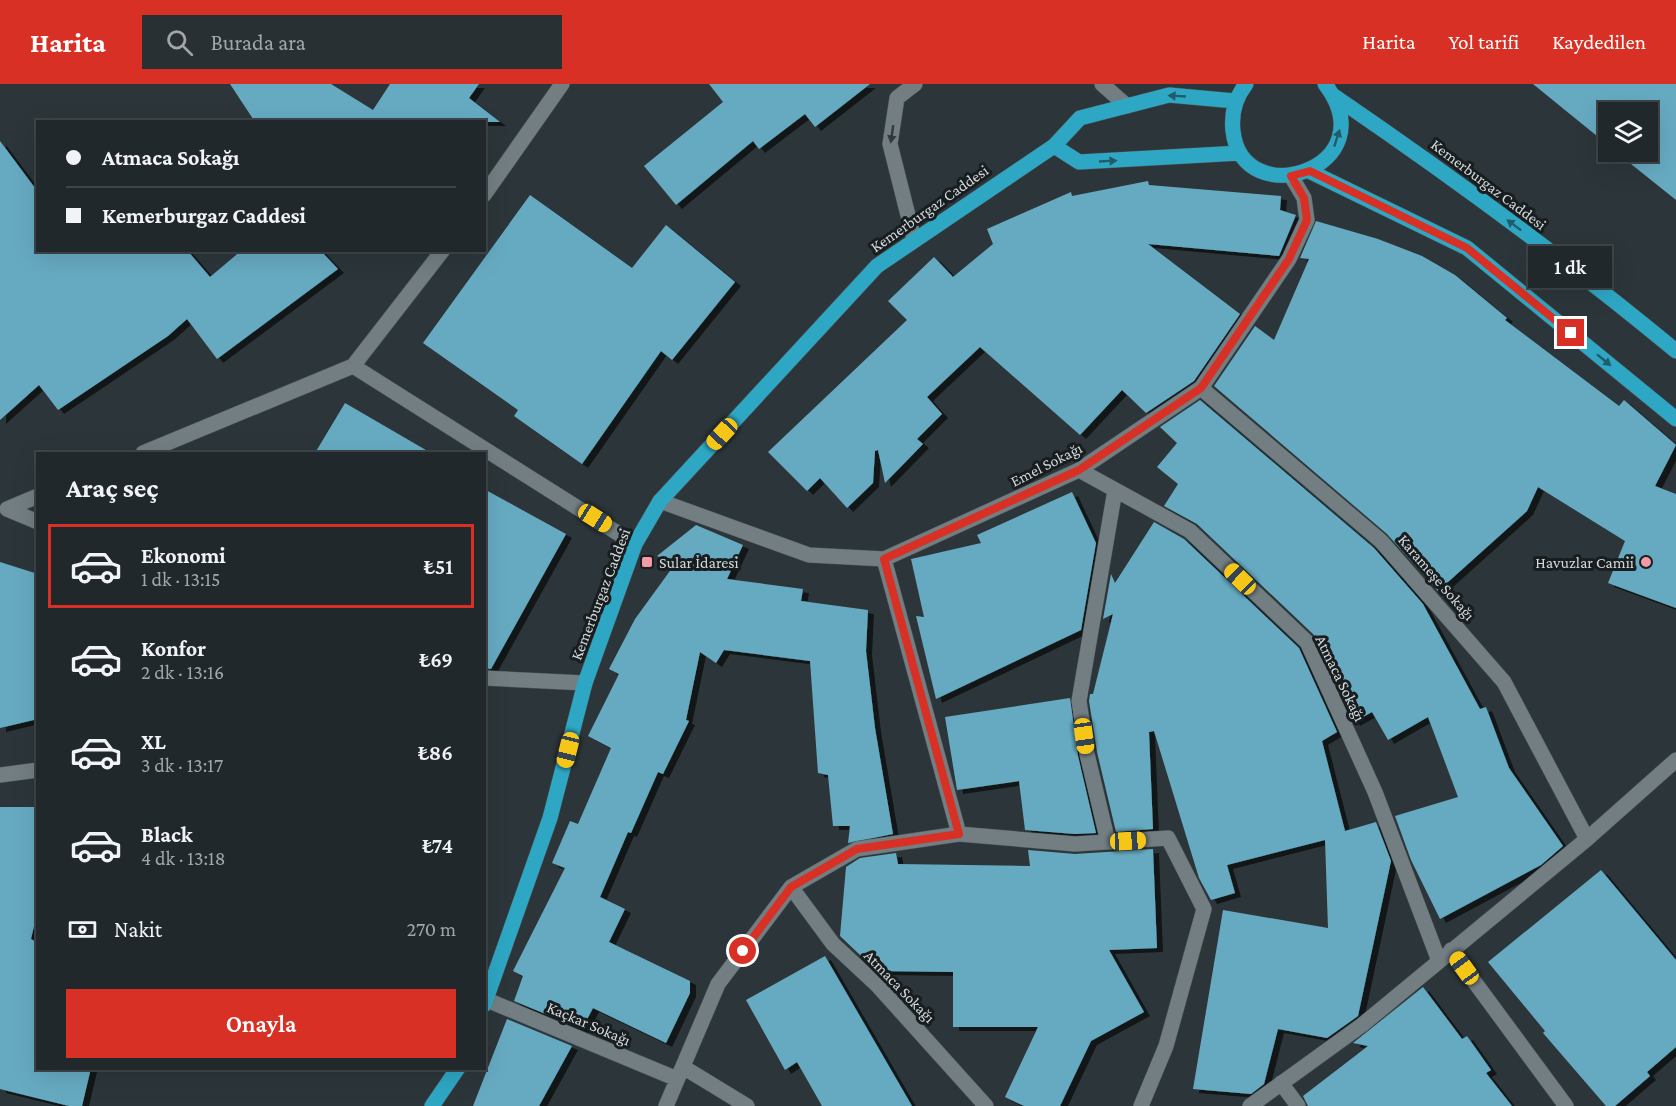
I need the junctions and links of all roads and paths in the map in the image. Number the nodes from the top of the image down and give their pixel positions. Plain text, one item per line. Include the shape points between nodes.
1 (562, 84) edge
2 (915, 84) edge
3 (1102, 84) edge
4 (1245, 84) edge
5 (1329, 90) edge
6 (1235, 100) junction
7 (1127, 106) junction
8 (1054, 146) junction
9 (1240, 153) junction
10 (1310, 171) junction
11 (1291, 176) junction
12 (486, 192) edge
13 (914, 239) junction
14 (441, 252) edge
15 (1676, 351) edge
16 (353, 366) junction
17 (1201, 388) junction
18 (1676, 419) edge
19 (145, 452) edge
20 (1079, 470) junction
21 (1116, 490) junction
22 (36, 497) edge
23 (660, 501) junction
24 (3, 512) edge
25 (36, 521) edge
26 (635, 544) junction
27 (884, 559) junction
28 (486, 678) edge
29 (585, 682) junction
30 (1676, 760) edge
31 (36, 770) edge
32 (0, 775) edge
33 (959, 834) junction
34 (1587, 839) junction
35 (1108, 842) junction
36 (791, 887) junction
37 (1451, 950) junction
38 (1438, 961) junction
39 (486, 1002) edge
40 (457, 1070) edge
41 (680, 1073) junction
42 (1281, 1083) junction
43 (432, 1106) edge
44 (666, 1106) edge
45 (747, 1106) edge
46 (986, 1106) edge
47 (1141, 1106) edge
48 (1250, 1106) edge
49 (1298, 1106) edge
50 (1566, 1106) edge

1 - 12 street
2 -> 13 street via 897,98 890,144
3 - 7 street
4 - 6 main road
10 -> 5 main road via 1335,147 1340,130 1340,112
15 -> 5 main road, Kemerburgaz Caddesi via 1606,293
6 -> 7 main road, Kemerburgaz Caddesi via 1169,95
6 - 9 main road via 1231,118
7 - 8 main road, Kemerburgaz Caddesi via 1080,118
8 -> 9 main road via 1079,162
8 - 13 main road, Kemerburgaz Caddesi
9 - 11 main road via 1254,167 1272,175
10 - 11 main road
10 -> 18 main road via 1467,248
11 - 17 street, Emel Sokağı via 1304,198 1307,220 1289,259
13 - 23 main road, Kemerburgaz Caddesi via 877,266
14 - 16 street
16 - 19 street
16 - 26 street
17 - 20 street, Emel Sokağı
17 - 34 street, Karameşe Sokağı via 1403,563 1504,682
20 - 21 street, Atmaca Sokağı
20 - 27 street, Emel Sokağı
21 - 35 street via 1079,701
21 - 38 street, Atmaca Sokağı via 1190,531 1306,642 1375,792
22 - 24 street
23 - 26 main road, Kemerburgaz Caddesi
23 - 27 street, Emel Sokağı via 808,555
24 - 25 street
26 - 29 main road, Kemerburgaz Caddesi
27 - 33 street
28 - 29 street
29 - 39 main road, Kemerburgaz Caddesi via 550,819
30 - 34 street
31 - 32 street
33 - 35 street via 1076,844
33 - 36 street via 857,849
34 - 37 street
35 - 47 street via 1168,838 1204,909 1167,1046
36 - 41 street via 718,984
36 - 46 street, Atmaca Sokağı via 833,944 877,985
37 - 38 street
37 - 50 street
38 - 42 street via 1362,1025
39 - 41 street, Kaçkar Sokağı
40 - 43 main road
41 - 44 street
41 - 45 street, Kaçkar Sokağı
42 - 48 street
42 - 49 street

